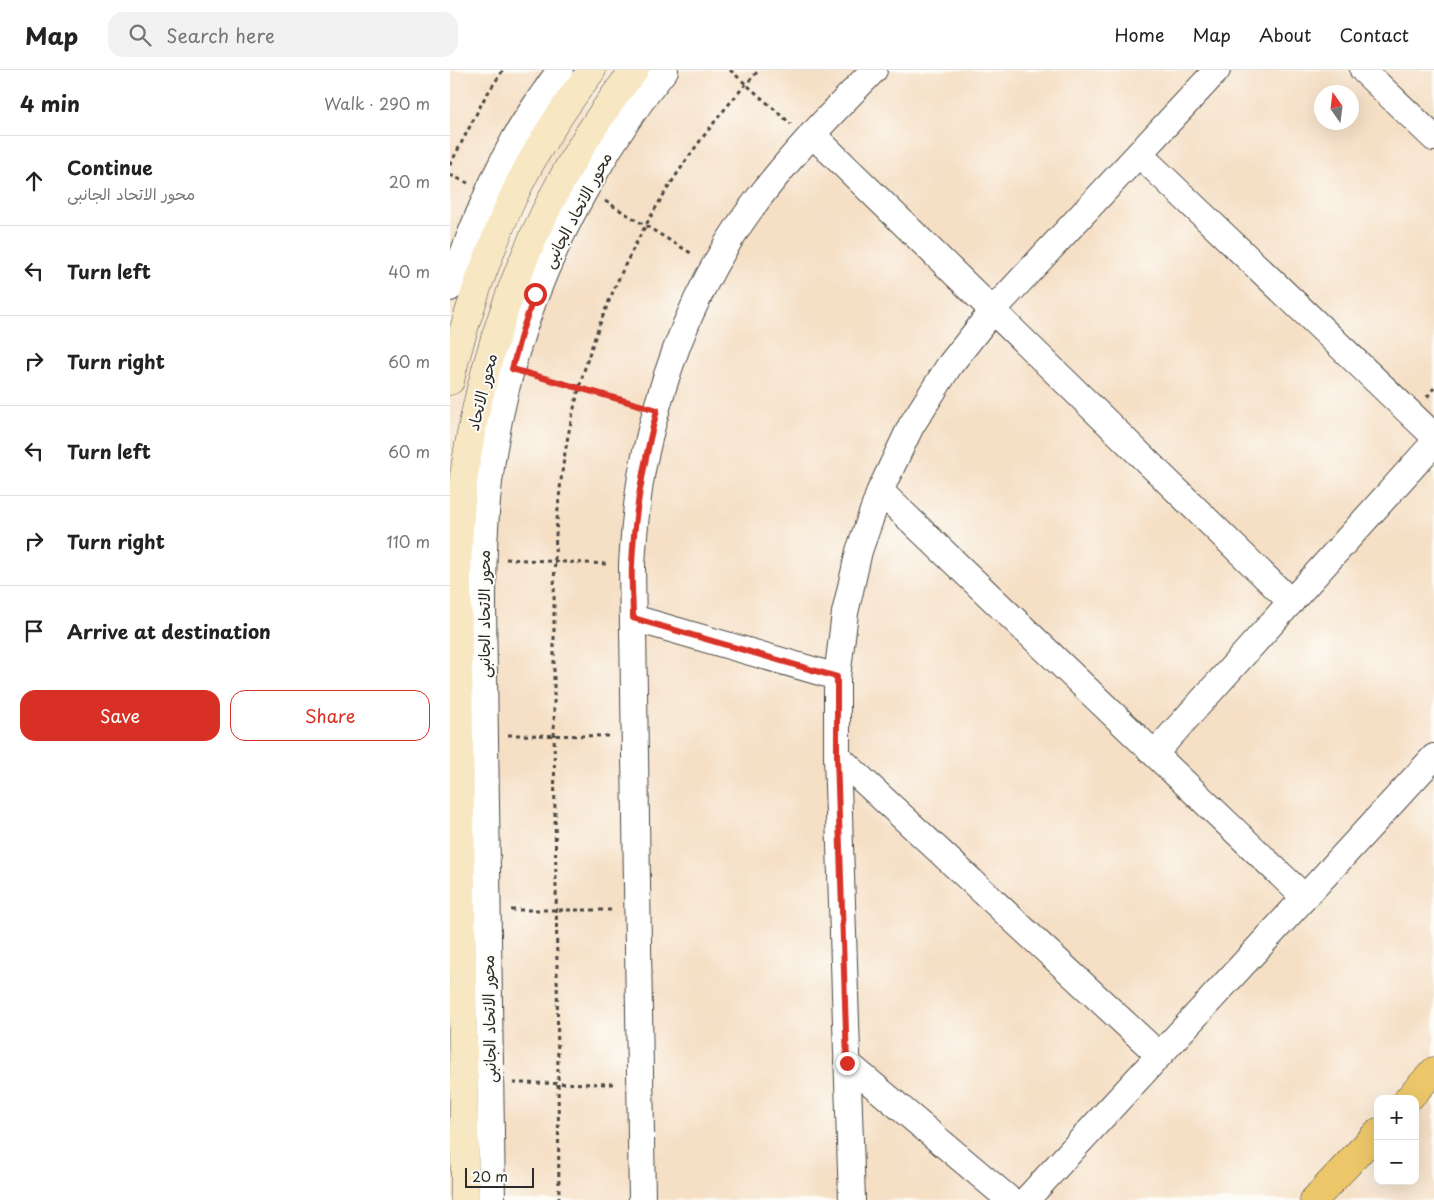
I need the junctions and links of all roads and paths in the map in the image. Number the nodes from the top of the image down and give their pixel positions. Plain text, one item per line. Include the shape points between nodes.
1 (503, 70) edge
2 (560, 70) edge
3 (592, 70) edge
4 (634, 70) edge
5 (665, 70) edge
6 (730, 70) edge
7 (759, 70) edge
8 (874, 70) edge
9 (1217, 70) edge
10 (1363, 70) edge
11 (746, 84) junction
12 (810, 136) junction
13 (1434, 138) edge
14 (1138, 154) junction
15 (450, 165) edge
16 (586, 189) junction
17 (645, 225) junction
18 (714, 267) junction
19 (450, 288) edge
20 (994, 309) junction
21 (512, 369) junction
22 (450, 381) edge
23 (580, 388) junction
24 (657, 410) junction
25 (1434, 436) edge
26 (1434, 443) edge
27 (880, 491) junction
28 (483, 558) junction
29 (554, 562) junction
30 (632, 566) junction
31 (1291, 602) junction
32 (633, 618) junction
33 (837, 677) junction
34 (485, 735) junction
35 (553, 736) junction
36 (634, 736) junction
37 (1155, 753) junction
38 (837, 756) junction
39 (1434, 757) edge
40 (1304, 897) junction
41 (488, 910) junction
42 (556, 910) junction
43 (637, 910) junction
44 (1159, 1055) junction
45 (847, 1063) junction
46 (1434, 1071) edge
47 (490, 1084) junction
48 (558, 1084) junction
49 (640, 1084) junction
50 (1412, 1095) edge
51 (1374, 1136) edge
52 (465, 1200) edge
53 (492, 1200) edge
54 (559, 1200) edge
55 (642, 1200) edge
56 (852, 1200) edge
57 (1010, 1200) edge
58 (1026, 1200) edge
59 (1314, 1200) edge

1 - 15 path
2 - 19 street via 514,141
3 - 22 street, محور الاتحاد via 554,124 511,202 472,304
4 - 52 street, محور الاتحاد via 609,102 558,188 515,280 484,377 464,476 457,578
5 - 16 street, محور الاتحاد الجانبى via 629,118
6 - 11 path
7 - 11 path
8 - 12 street
9 - 14 street
10 - 13 street
11 - 12 path
11 - 17 path via 704,134
12 - 18 street via 773,179
12 - 20 street
14 - 20 street
14 - 25 street
16 - 17 path
16 - 21 street, محور الاتحاد الجانبى via 546,268 522,331
17 - 18 path
17 - 23 path via 617,281
18 - 24 street via 672,360
20 - 27 street via 934,388 911,426
20 - 31 street
21 - 23 path
21 - 28 street, محور الاتحاد الجانبى via 489,481
23 - 24 path
23 - 29 path via 559,496
24 - 30 street via 644,461
26 - 31 street
27 - 33 street via 859,552 845,613
27 - 37 street
28 - 29 path
28 - 34 street, محور الاتحاد الجانبى
29 - 30 path
29 - 35 path
30 - 32 street
31 - 37 street
32 - 33 street
32 - 36 street
33 - 38 street
34 - 35 path
34 - 41 street, محور الاتحاد الجانبى
35 - 36 path
35 - 42 path
36 - 43 street
37 - 40 street
38 - 44 street
38 - 45 street
39 - 40 street
40 - 44 street
41 - 42 path
41 - 47 street, محور الاتحاد الجانبى
42 - 43 path
42 - 48 path
43 - 49 street
44 - 58 street
45 - 56 street
45 - 57 street
46 - 50 main road
47 - 48 path
47 - 53 street, محور الاتحاد الجانبى
48 - 49 path
48 - 54 path
49 - 55 street
51 - 59 main road

